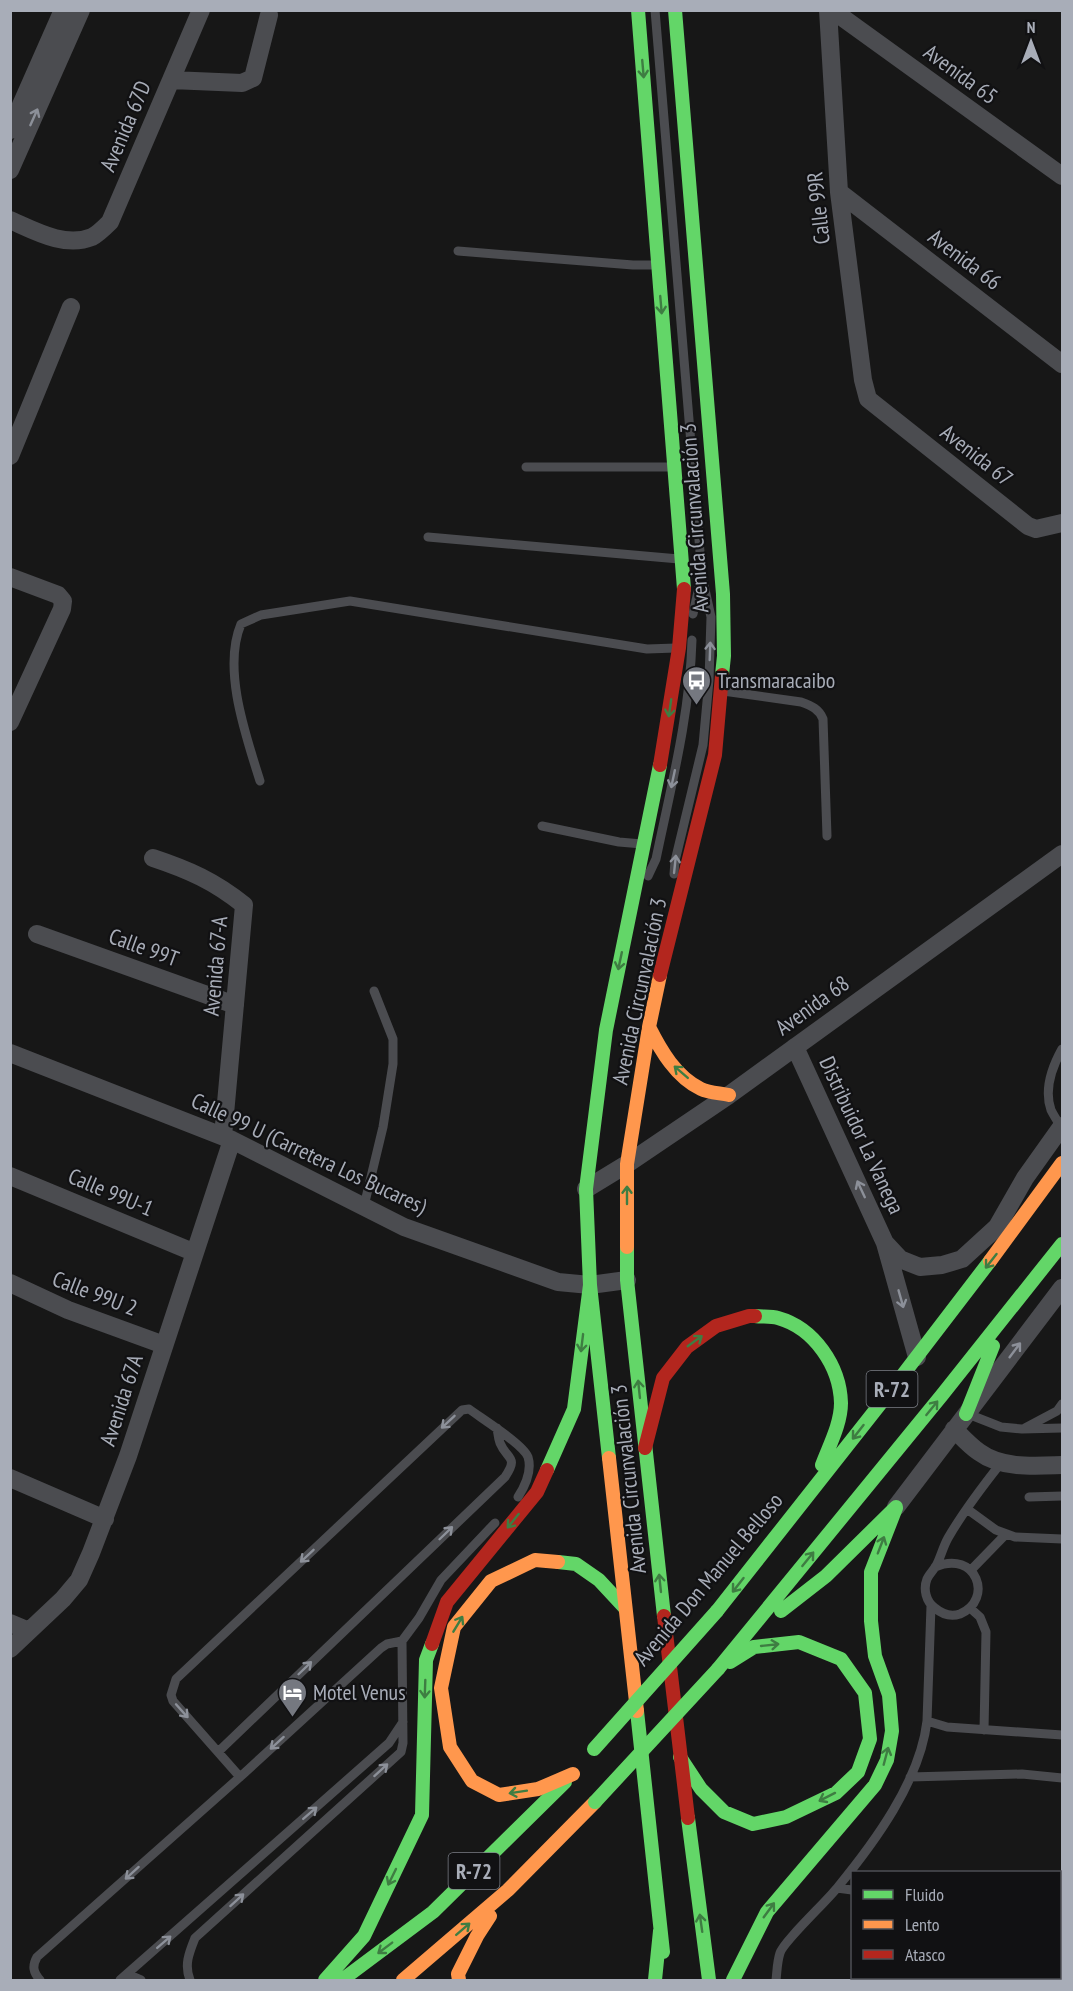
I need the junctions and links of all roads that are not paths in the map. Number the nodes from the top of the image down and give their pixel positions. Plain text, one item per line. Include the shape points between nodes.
1 (63, 10) edge
2 (81, 10) edge
3 (201, 10) edge
4 (638, 10) edge
5 (656, 10) edge
6 (675, 10) edge
7 (830, 10) edge
8 (269, 15) dead end
9 (171, 80) junction
10 (10, 130) edge
11 (10, 170) edge
12 (1062, 176) edge
13 (839, 192) junction
14 (10, 220) edge
15 (458, 251) dead end
16 (658, 265) junction
17 (71, 307) dead end
18 (1061, 360) edge
19 (868, 399) joint
20 (10, 456) edge
21 (526, 467) dead end
22 (675, 467) junction
23 (1062, 523) edge
24 (428, 537) dead end
25 (682, 560) junction
26 (702, 576) junction
27 (10, 577) edge
28 (679, 648) junction
29 (721, 690) junction
30 (10, 722) edge
31 (260, 781) dead end
32 (542, 826) dead end
33 (827, 836) dead end
34 (644, 844) junction
35 (1062, 854) edge
36 (153, 858) dead end
37 (628, 921) junction
38 (673, 922) junction
39 (37, 934) dead end
40 (374, 991) dead end
41 (235, 1005) junction
42 (649, 1027) junction
43 (795, 1047) junction
44 (1062, 1049) edge
45 (10, 1053) edge
46 (729, 1095) junction
47 (1062, 1126) edge
48 (227, 1138) junction
49 (1062, 1163) edge
50 (627, 1164) junction
51 (10, 1176) edge
52 (1025, 1178) junction
53 (586, 1189) junction
54 (1035, 1201) junction
55 (364, 1206) junction
56 (1017, 1212) junction
57 (1005, 1230) junction
58 (885, 1243) junction
59 (1062, 1244) edge
60 (194, 1252) junction
61 (627, 1280) junction
62 (10, 1283) edge
63 (590, 1285) junction
64 (1062, 1288) edge
65 (1003, 1318) junction
66 (164, 1344) junction
67 (917, 1357) junction
68 (1062, 1404) edge
69 (966, 1414) junction
70 (497, 1428) junction
71 (1062, 1428) edge
72 (1022, 1429) junction
73 (954, 1430) junction
74 (645, 1448) junction
75 (1001, 1463) junction
76 (1062, 1465) edge
77 (10, 1478) edge
78 (811, 1492) junction
79 (1062, 1496) edge
80 (1029, 1497) dead end
81 (513, 1502) dead end
82 (896, 1507) junction
83 (967, 1509) junction
84 (500, 1518) dead end
85 (105, 1519) junction
86 (1006, 1534) junction
87 (1062, 1539) edge
88 (935, 1567) junction
89 (971, 1570) junction
90 (931, 1606) junction
91 (625, 1608) junction
92 (970, 1608) junction
93 (10, 1623) edge
94 (29, 1632) junction
95 (743, 1639) junction
96 (402, 1641) junction
97 (10, 1648) edge
98 (718, 1669) junction
99 (927, 1721) junction
100 (403, 1722) junction
101 (984, 1730) junction
102 (1062, 1735) edge
103 (218, 1752) junction
104 (680, 1757) junction
105 (583, 1761) junction
106 (240, 1777) junction
107 (910, 1777) junction
108 (1062, 1778) edge
109 (837, 1888) junction
110 (508, 1890) junction
111 (851, 1890) edge
112 (660, 1931) junction
113 (124, 1977) edge
114 (40, 1980) edge
115 (141, 1980) edge
116 (190, 1980) edge
117 (325, 1980) edge
118 (342, 1980) edge
119 (403, 1980) edge
120 (459, 1980) edge
121 (655, 1980) edge
122 (668, 1980) edge
123 (709, 1980) edge
124 (733, 1980) edge
125 (776, 1980) edge

1 - 10 street
11 -> 2 street
3 - 9 street, Avenida 67D
4 -> 16 main road, Avenida Circunvalación 3
5 - 26 lane
6 - 29 main road, Avenida Circunvalación 3 via 723,594
7 - 12 street, Avenida 65
7 - 13 street, Calle 99R
8 - 9 street via 253,78 242,83
9 - 14 street, Avenida 67D via 110,222 93,237 74,242 41,234
13 - 18 street, Avenida 66
13 - 19 street, Calle 99R
15 - 16 lane
16 -> 22 main road, Avenida Circunvalación 3
17 - 20 street
19 - 23 street, Avenida 67 via 1028,526 1036,529
21 - 22 lane
22 - 25 main road, Avenida Circunvalación 3
24 - 25 lane
25 - 28 main road, Avenida Circunvalación 3
26 -> 37 lane via 692,615 691,662 681,741 656,859
38 -> 26 lane via 675,861 703,745 709,680 711,616
27 - 30 street via 58,595 63,602
28 - 31 lane via 647,649 350,601 261,615 241,624 236,636 234,681
28 -> 34 main road, Avenida Circunvalación 3
29 - 33 lane via 801,702 820,712
29 - 38 main road, Avenida Circunvalación 3 via 715,755
32 - 34 lane
34 - 37 main road, Avenida Circunvalación 3
35 - 43 street, Avenida 68
36 - 41 street, Avenida 67-A via 201,876 244,905
37 -> 53 main road, Avenida Circunvalación 3 via 606,1030
38 - 42 main road, Avenida Circunvalación 3
39 - 41 street, Calle 99T
40 - 55 lane via 393,1039 393,1064
41 - 48 street, Avenida 67-A
46 -> 42 main road via 702,1089 676,1069
42 - 50 main road, Avenida Circunvalación 3
43 - 46 street, Avenida 68
58 -> 43 street, Distribuidor La Vanega
44 - 47 lane via 1051,1069 1049,1087 1051,1109
45 - 48 street, Calle 99 U (Carretera Los Bucares)
46 - 50 street, Avenida 68
47 - 52 street, Distribuidor La Vanega
48 - 55 street, Calle 99 U (Carretera Los Bucares)
48 - 60 street, Avenida 67A
49 - 54 main road, Avenida Don Manuel Belloso / R-72
50 - 53 street, Avenida 68
61 -> 50 main road, Avenida Circunvalación 3
51 - 60 street, Calle 99U-1
52 - 56 main road
52 - 57 street, Distribuidor La Vanega
53 - 63 main road, Avenida Circunvalación 3
54 - 56 main road
54 - 57 main road, Avenida Don Manuel Belloso / R-72
55 - 63 street, Calle 99 U (Carretera Los Bucares) via 404,1227 558,1282
56 - 57 main road
57 - 58 street, Distribuidor La Vanega via 963,1259 942,1265 920,1267 900,1259
57 -> 67 main road, Avenida Don Manuel Belloso / R-72
58 -> 67 street, Distribuidor La Vanega
59 - 65 main road, R-72
60 - 66 street, Avenida 67A
61 - 63 street, Calle 99 U (Carretera Los Bucares)
74 -> 61 main road, Avenida Circunvalación 3
62 - 66 street, Calle 99U 2 via 68,1310
63 - 91 main road, Avenida Circunvalación 3
63 -> 117 main road via 574,1409 537,1492 447,1602 426,1660 422,1815 364,1936
69 -> 64 street, R-72
65 - 69 main road, R-72
95 -> 65 main road, R-72
66 - 85 street, Avenida 67A
67 -> 78 main road, Avenida Don Manuel Belloso / R-72
68 - 72 lane via 1057,1411
69 - 72 lane via 1001,1427
69 - 73 street, R-72
70 - 81 lane via 527,1454 527,1478
103 -> 70 lane via 504,1477 512,1459 500,1444
70 -> 103 lane via 469,1409 458,1413 176,1679 173,1701
71 - 72 lane
73 - 75 street via 980,1453
73 - 82 street, R-72
74 -> 78 main road via 663,1378 687,1347 716,1326 749,1316 778,1318 801,1329 822,1348 835,1371 841,1403 837,1426
104 -> 74 main road, Avenida Circunvalación 3
75 - 76 street
75 - 83 lane
77 - 85 street
78 -> 105 main road, Avenida Don Manuel Belloso / R-72, bridge via 717,1611
79 - 80 lane
82 - 95 main road, R-72 via 826,1576
124 -> 82 main road via 767,1912 875,1785 887,1760 892,1731 889,1695 875,1656 871,1572
83 - 86 lane
83 - 88 lane via 947,1539
84 - 96 lane via 441,1580
85 - 94 street, Avenida 67A via 79,1580
86 - 87 lane
86 - 89 lane
88 - 89 lane via 947,1562 960,1563
88 - 90 lane via 927,1579 925,1593
89 - 92 lane via 978,1582 978,1596
90 - 92 lane via 943,1614 958,1615
90 - 99 lane
105 -> 91 main road via 538,1789 499,1795 472,1781 450,1747 441,1689 454,1627 491,1581 535,1560 576,1563 599,1580
91 - 112 main road, Avenida Circunvalación 3
92 - 101 lane via 980,1617 986,1632
93 - 94 street
94 - 97 street, Avenida 67A
95 - 98 main road, R-72
96 - 100 lane
96 -> 106 lane via 381,1648
98 -> 104 main road via 754,1647 799,1642 841,1659 865,1693 870,1739 858,1772 836,1793 786,1817 753,1824 724,1812 700,1789
98 - 110 main road, R-72, bridge
99 - 101 lane
99 - 107 lane via 922,1750
113 -> 100 lane via 389,1743
116 -> 100 lane via 188,1955 195,1938 401,1752
101 - 102 lane
103 - 106 lane
123 -> 104 main road, Avenida Circunvalación 3
105 -> 118 main road, Avenida Don Manuel Belloso / R-72 via 433,1912
106 -> 114 lane via 37,1957 33,1963
107 - 108 lane via 1022,1774
107 - 109 lane via 894,1809
109 - 111 lane
109 - 125 lane via 780,1951
119 -> 110 main road, R-72
110 - 120 main road via 477,1936 458,1974
112 - 121 main road
112 - 122 main road, Avenida Circunvalación 3
113 - 115 lane

